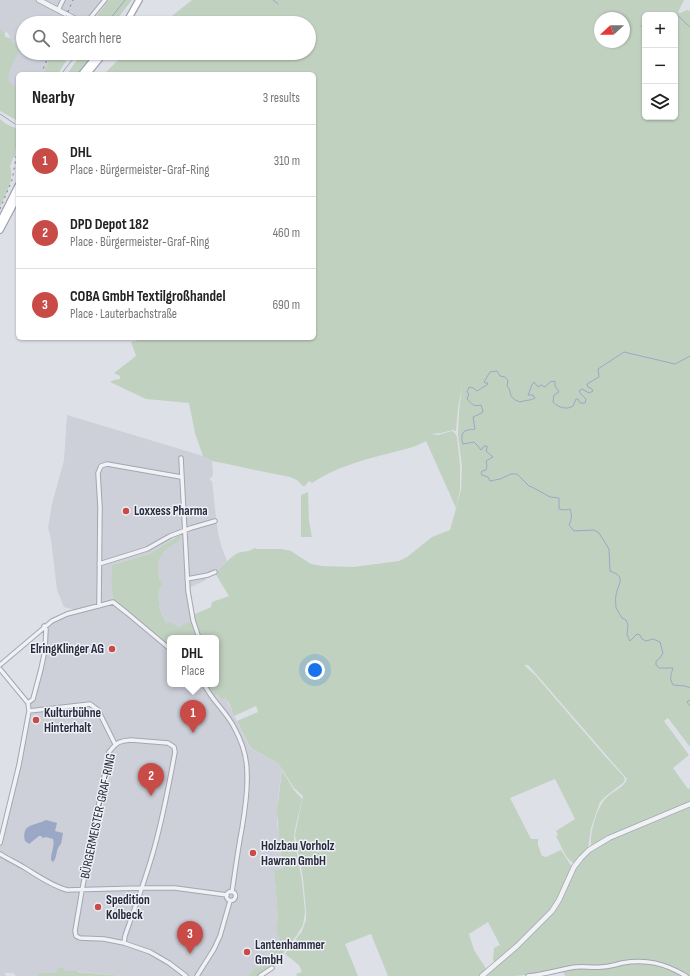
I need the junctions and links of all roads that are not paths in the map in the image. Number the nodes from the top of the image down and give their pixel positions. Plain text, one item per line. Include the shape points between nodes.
1 (39, 0) edge
2 (63, 0) edge
3 (105, 0) edge
4 (139, 0) edge
5 (58, 10) junction
6 (69, 16) edge
7 (92, 16) edge
8 (129, 16) edge
9 (93, 60) edge
10 (98, 60) edge
11 (84, 72) edge
12 (89, 72) edge
13 (16, 190) edge
14 (16, 200) edge
15 (0, 222) edge
16 (0, 230) edge
17 (181, 458) dead end
18 (181, 477) junction
19 (215, 521) dead end
20 (184, 530) junction
21 (100, 564) junction
22 (215, 572) dead end
23 (187, 579) junction
24 (99, 606) junction
25 (44, 626) junction
26 (198, 635) edge
27 (167, 646) edge
28 (0, 665) edge
29 (0, 669) edge
30 (206, 687) edge
31 (28, 703) junction
32 (29, 712) junction
33 (115, 744) junction
34 (690, 804) edge
35 (0, 843) edge
36 (0, 854) edge
37 (142, 888) junction
38 (82, 890) junction
39 (232, 892) junction
40 (227, 895) junction
41 (230, 901) junction
42 (124, 943) junction
43 (272, 968) dead end
44 (186, 976) edge
45 (197, 976) edge
46 (260, 976) edge
47 (482, 976) edge
48 (528, 976) edge
49 (686, 976) edge

1 - 5 street
2 - 5 street
3 - 7 street
4 - 8 main road
5 - 6 street
9 - 11 main road
10 - 12 main road
13 - 15 main road
14 - 16 main road
17 - 18 street
18 - 20 street
18 - 21 street via 107,464 101,466 98,473
19 - 20 street
20 - 21 street via 147,549
20 - 23 street
21 - 24 street
22 - 23 street
23 - 26 street via 193,620
24 - 25 street via 67,614
24 - 27 street via 113,602
25 - 28 street
25 - 31 street via 45,650 33,699
29 - 31 street
30 - 39 street via 235,729 247,765 246,798
31 - 32 street
32 - 33 street via 90,704 98,710
32 - 35 street
33 - 37 street, BÜRGERMEISTER-GRAF-RING via 131,740 168,743 174,747 175,752 154,848
33 - 38 street, BÜRGERMEISTER-GRAF-RING via 109,752
34 - 47 street via 609,838 587,852 574,867 552,911
36 - 38 street via 57,887
37 - 38 street
37 - 40 street via 175,888
37 - 42 street, BÜRGERMEISTER-GRAF-RING
38 - 42 street, BÜRGERMEISTER-GRAF-RING via 76,936
39 - 40 street
39 - 41 street via 236,898
40 - 41 street
41 - 45 street via 220,936
42 - 44 street, BÜRGERMEISTER-GRAF-RING via 150,952
43 - 46 street
48 - 49 street via 578,967 599,968 642,962 673,968

